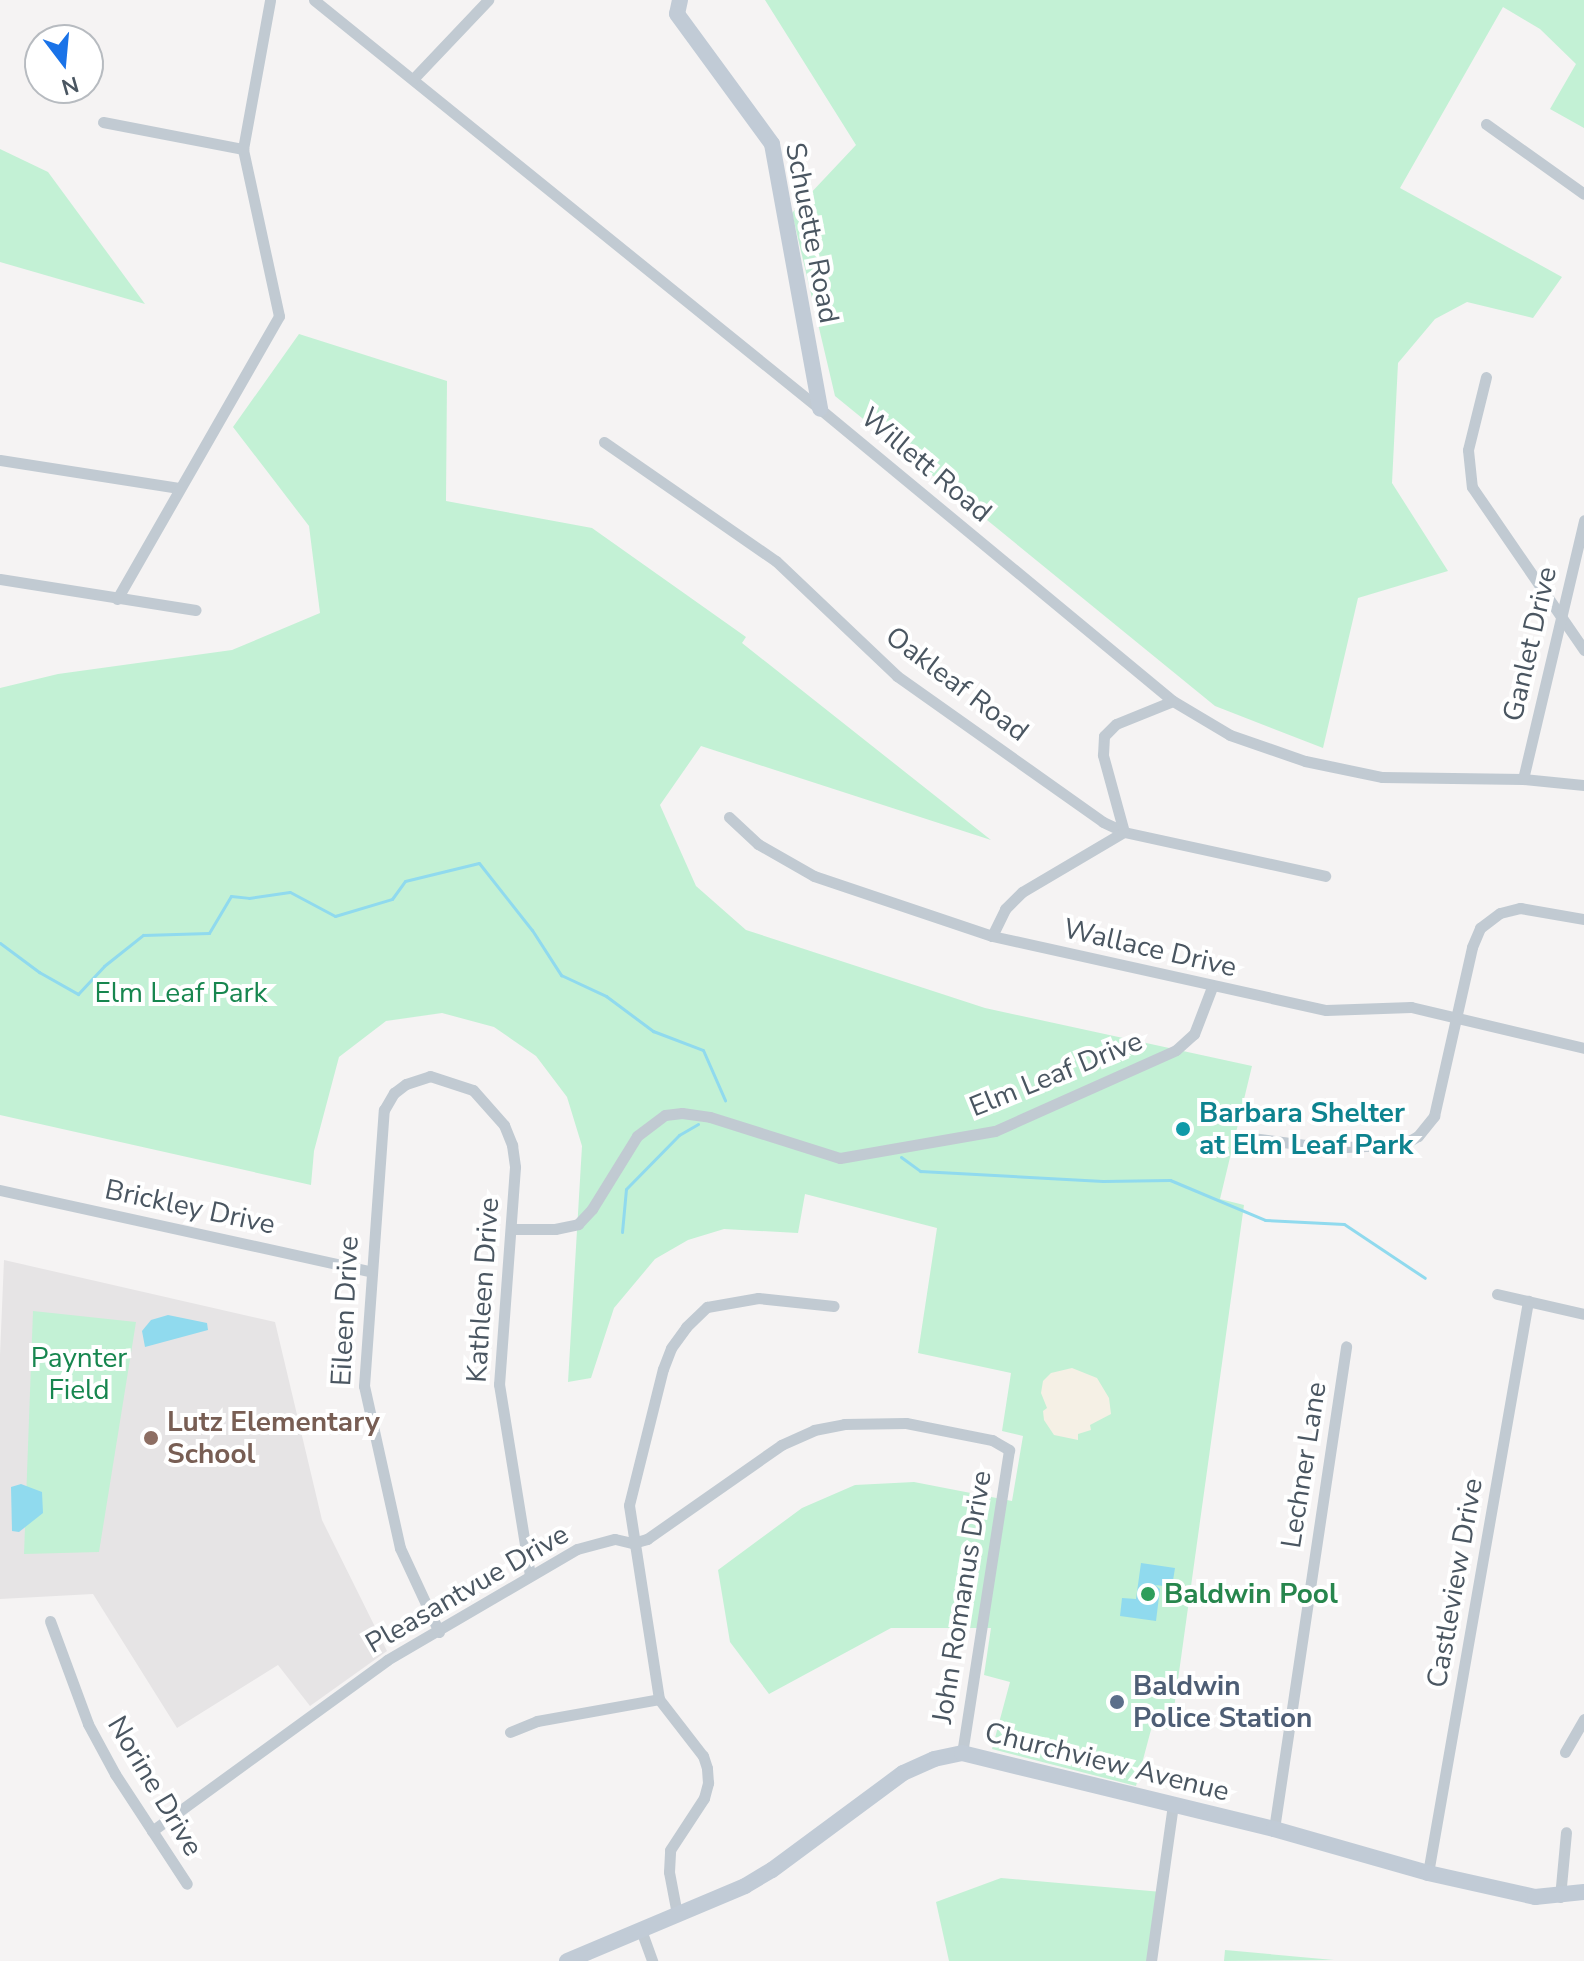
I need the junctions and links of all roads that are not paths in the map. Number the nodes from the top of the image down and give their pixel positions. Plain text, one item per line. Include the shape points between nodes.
1 (270, 0) edge
2 (314, 0) edge
3 (488, 0) edge
4 (680, 0) edge
5 (414, 78) junction
6 (103, 122) dead end
7 (1486, 124) dead end
8 (243, 149) junction
9 (1584, 194) edge
10 (1486, 377) dead end
11 (820, 409) junction
12 (604, 442) dead end
13 (0, 460) edge
14 (179, 488) junction
15 (1584, 520) edge
16 (0, 579) edge
17 (117, 599) junction
18 (196, 610) dead end
19 (1560, 619) junction
20 (1584, 650) edge
21 (1173, 701) junction
22 (1523, 779) junction
23 (1584, 785) edge
24 (729, 817) dead end
25 (1124, 832) junction
26 (1325, 876) dead end
27 (1584, 919) edge
28 (992, 936) junction
29 (1212, 987) junction
30 (1455, 1017) junction
31 (1584, 1048) edge
32 (406, 1084) joint
33 (1252, 1138) dead end
34 (0, 1190) edge
35 (511, 1229) junction
36 (369, 1271) junction
37 (1497, 1294) dead end
38 (1528, 1301) junction
39 (834, 1306) dead end
40 (1584, 1314) edge
41 (1346, 1346) dead end
42 (1009, 1450) joint
43 (633, 1543) junction
44 (530, 1576) junction
45 (50, 1621) dead end
46 (439, 1632) junction
47 (659, 1699) junction
48 (1584, 1719) edge
49 (510, 1732) dead end
50 (1565, 1752) dead end
51 (962, 1753) junction
52 (1173, 1805) junction
53 (1274, 1829) junction
54 (152, 1831) junction
55 (1566, 1832) dead end
56 (1428, 1873) junction
57 (187, 1884) dead end
58 (1584, 1892) edge
59 (1560, 1897) junction
60 (677, 1914) junction
61 (641, 1930) junction
62 (567, 1961) edge
63 (652, 1961) edge
64 (1151, 1961) edge

1 - 8 street
2 - 5 street, Willett Road
3 - 5 street
4 - 11 street, Schuette Road via 677,14 772,144
5 - 11 street, Willett Road
6 - 8 street
7 - 9 street
8 - 14 street via 279,316
10 - 19 street via 1468,450 1472,487
11 - 21 street, Willett Road
12 - 25 street, Oakleaf Road via 776,561 897,676
13 - 14 street
14 - 17 street
15 - 19 street, Ganlet Drive
16 - 17 street
17 - 18 street
19 - 20 street
19 - 22 street, Ganlet Drive
21 - 22 street, Willett Road via 1230,735 1305,761 1382,777
21 - 25 street via 1116,724 1104,736 1103,755
22 - 23 street, Willett Road
24 - 28 street, Wallace Drive via 758,844 814,876
25 - 26 street, Oakleaf Road
25 - 28 street via 1022,892 1005,909
27 - 30 street via 1538,908 1500,913 1480,928
28 - 29 street, Wallace Drive
29 - 30 street, Wallace Drive via 1326,1010 1411,1007
29 - 35 street, Elm Leaf Drive via 1194,1034 1176,1050 995,1131 840,1158 710,1117 665,1115 637,1136 578,1224
30 - 31 street, Wallace Drive
30 - 33 street via 1434,1116 1418,1136 1404,1144 1328,1148
32 - 35 street, Kathleen Drive via 430,1076 473,1090 504,1125 515,1167
32 - 36 street, Eileen Drive via 384,1110
34 - 36 street, Brickley Drive
35 - 44 street, Kathleen Drive via 499,1384
36 - 46 street, Eileen Drive via 364,1397 400,1548
37 - 38 street
38 - 40 street
38 - 56 street, Castleview Drive
39 - 43 street via 730,1300 707,1307 686,1327 663,1369 629,1505
41 - 53 street, Lechner Lane
42 - 43 street, Pleasantvue Drive via 992,1440 906,1423 814,1430 745,1467 647,1539
42 - 51 street, John Romanus Drive
43 - 44 street, Pleasantvue Drive via 615,1539 577,1549
43 - 47 street
44 - 46 street, Pleasantvue Drive
45 - 54 street, Norine Drive via 88,1724
46 - 54 street, Pleasantvue Drive via 387,1660
47 - 49 street via 537,1721
47 - 60 street via 703,1756 708,1783 670,1850
48 - 50 street
51 - 52 street, Churchview Avenue
51 - 60 street, Churchview Avenue via 903,1773 772,1870
52 - 53 street, Churchview Avenue
52 - 64 street
53 - 56 street, Churchview Avenue
54 - 57 street, Norine Drive
55 - 59 street
56 - 59 street, Churchview Avenue via 1535,1897
58 - 59 street, Churchview Avenue
60 - 61 street, Churchview Avenue
61 - 62 street, Churchview Avenue
61 - 63 street

